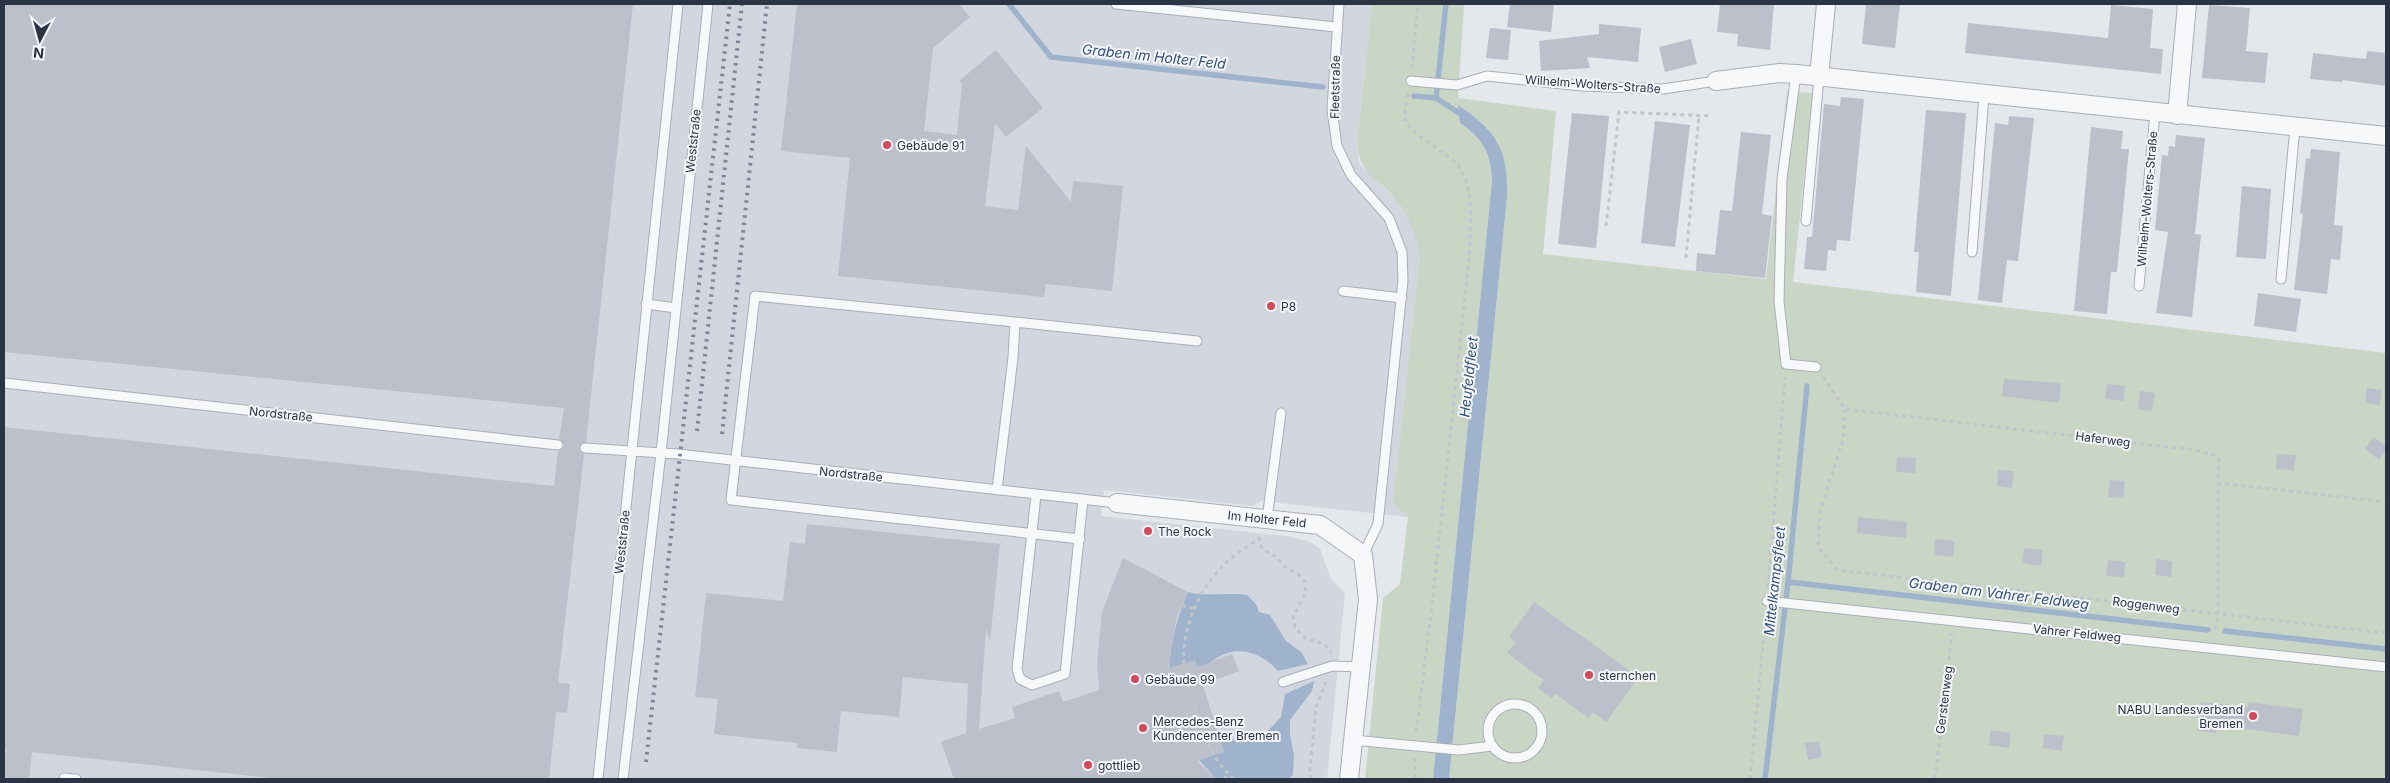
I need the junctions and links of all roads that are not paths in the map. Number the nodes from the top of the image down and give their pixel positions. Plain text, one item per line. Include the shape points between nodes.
1 (678, 4) edge
2 (708, 4) edge
3 (1116, 4) edge
4 (1339, 4) edge
5 (1826, 4) edge
6 (2187, 4) edge
7 (1336, 27) junction
8 (1796, 74) junction
9 (1819, 77) junction
10 (1413, 81) road end
11 (1716, 81) joint
12 (1984, 95) junction
13 (2155, 113) junction
14 (2177, 115) junction
15 (2295, 127) junction
16 (2386, 136) edge
17 (1806, 221) dead end
18 (1972, 252) dead end
19 (2282, 279) dead end
20 (2139, 286) dead end
21 (1343, 291) dead end
22 (1402, 298) junction
23 (646, 304) junction
24 (676, 308) junction
25 (1014, 322) junction
26 (1197, 341) dead end
27 (1816, 366) road end
28 (4, 383) edge
29 (1281, 413) dead end
30 (558, 445) dead end
31 (585, 448) dead end
32 (631, 450) junction
33 (661, 453) junction
34 (735, 461) junction
35 (997, 490) junction
36 (1036, 495) junction
37 (1083, 499) junction
38 (1117, 503) joint
39 (1266, 519) junction
40 (1032, 534) junction
41 (1080, 539) junction
42 (1363, 555) junction
43 (1767, 601) road end
44 (1361, 667) junction
45 (2386, 667) edge
46 (1283, 682) dead end
47 (1353, 740) junction
48 (1492, 746) junction
49 (64, 778) dead end
50 (76, 779) edge
51 (598, 779) edge
52 (624, 779) edge
53 (1349, 779) edge

1 - 23 lane, Weststraße
2 - 24 lane, Weststraße
3 - 7 lane
4 - 7 lane, Fleetstraße
5 - 9 street
6 - 14 street
7 - 22 lane, Fleetstraße via 1332,109 1337,146 1351,175 1389,218 1400,241
8 - 9 street, Wilhelm-Wolters-Straße
8 - 11 street, Wilhelm-Wolters-Straße
8 - 27 lane via 1782,179 1778,301 1786,364
9 - 12 street, Wilhelm-Wolters-Straße
9 - 17 lane
10 - 11 lane, Wilhelm-Wolters-Straße via 1457,85 1487,76 1582,86 1663,89
12 - 13 street, Wilhelm-Wolters-Straße
12 - 18 lane
13 - 14 street, Wilhelm-Wolters-Straße
13 - 20 lane, Wilhelm-Wolters-Straße
14 - 15 street, Wilhelm-Wolters-Straße
15 - 16 street, Wilhelm-Wolters-Straße
15 - 19 lane
21 - 22 lane
22 - 42 lane via 1378,524
23 - 24 lane
23 - 32 lane, Weststraße
24 - 33 lane, Weststraße
25 - 26 lane
25 - 34 lane via 755,296
25 - 35 lane via 1013,358
28 - 30 lane, Nordstraße
29 - 39 lane
31 - 32 lane, Nordstraße
32 - 33 lane, Nordstraße
32 - 51 lane, Weststraße
33 - 34 lane, Nordstraße
33 - 52 lane, Weststraße
34 - 35 lane, Nordstraße
34 - 40 lane via 731,500
35 - 36 lane, Nordstraße
36 - 37 lane, Nordstraße
36 - 40 lane
37 - 38 lane, Nordstraße
37 - 41 lane
38 - 39 street, Im Holter Feld
39 - 42 street, Im Holter Feld via 1320,525
40 - 41 lane
40 - 41 lane via 1017,669 1020,679 1032,685 1065,674
42 - 44 street via 1368,599
43 - 45 lane, Vahrer Feldweg
44 - 46 lane via 1332,666
44 - 47 street
47 - 48 lane via 1459,750
47 - 53 street
48 - 48 lane via 1488,729 1490,720 1502,707 1520,704 1540,720 1542,738 1532,753 1506,757
49 - 50 lane

